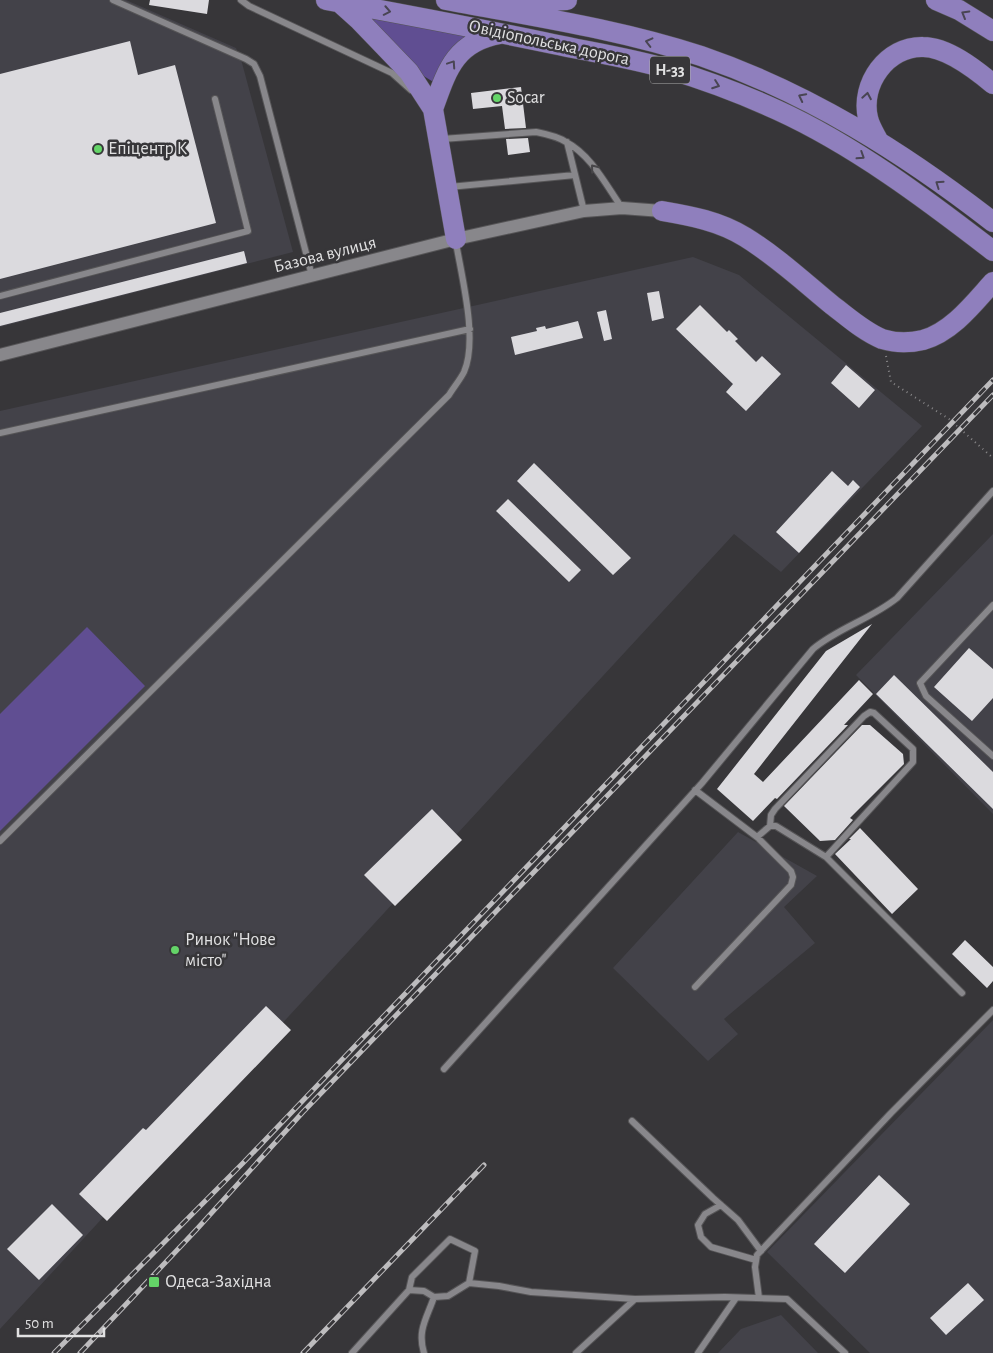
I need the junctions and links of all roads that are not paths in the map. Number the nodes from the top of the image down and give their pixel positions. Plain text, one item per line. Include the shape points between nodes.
1 (113, 0) edge
2 (241, 0) edge
3 (446, 0) edge
4 (567, 0) edge
5 (936, 0) edge
6 (332, 1) edge
7 (470, 4) junction
8 (993, 31) edge
9 (502, 33) junction
10 (993, 84) edge
11 (215, 99) dead end
12 (433, 109) junction
13 (438, 139) junction
14 (567, 142) junction
15 (880, 142) junction
16 (575, 175) junction
17 (446, 187) junction
18 (622, 208) junction
19 (584, 211) junction
20 (662, 211) joint
21 (986, 217) edge
22 (456, 239) junction
23 (993, 251) edge
24 (312, 276) junction
25 (991, 285) edge
26 (0, 296) edge
27 (470, 330) junction
28 (0, 356) edge
29 (0, 433) edge
30 (993, 490) edge
31 (993, 605) edge
32 (993, 756) edge
33 (695, 790) junction
34 (770, 826) junction
35 (757, 837) junction
36 (0, 840) edge
37 (826, 857) junction
38 (695, 987) dead end
39 (962, 993) dead end
40 (993, 1010) edge
41 (444, 1069) dead end
42 (632, 1121) dead end
43 (721, 1205) junction
44 (761, 1251) junction
45 (756, 1260) junction
46 (468, 1283) junction
47 (409, 1290) junction
48 (434, 1297) junction
49 (736, 1298) junction
50 (759, 1298) junction
51 (634, 1299) junction
52 (352, 1353) edge
53 (424, 1353) edge
54 (576, 1353) edge
55 (698, 1353) edge
56 (845, 1353) edge

1 - 24 lane via 254,64 260,76
2 - 12 lane via 392,73
3 - 7 main road, Овідіопольська дорога / Н-33
4 - 7 main road
8 -> 5 main road
6 -> 9 main road, Овідіопольська дорога / Н-33
6 - 12 main road via 359,20 409,72
15 -> 7 main road, Овідіопольська дорога / Н-33 via 788,91 701,56 594,29
12 -> 9 main road via 450,64 459,54 486,36
9 -> 23 main road, Овідіопольська дорога / Н-33 via 667,69 751,99 806,124 856,153
15 -> 10 main road via 868,118 867,94 877,71 896,53 908,48 936,49 970,66
11 - 26 lane via 248,231
12 - 13 main road
13 - 14 lane via 536,132
13 - 17 main road
14 - 16 lane
18 -> 14 lane via 588,161
21 -> 15 main road, Овідіопольська дорога / Н-33
16 - 17 lane
16 - 19 lane
17 - 22 main road
18 - 19 street, Базова вулиця
18 - 20 street, Базова вулиця
19 - 22 street, Базова вулиця
20 - 25 main road via 694,216 744,237 861,328 883,339 904,343 925,340 957,320
22 - 24 street, Базова вулиця
22 - 27 lane
24 - 28 street, Базова вулиця
27 - 29 lane
27 - 36 lane via 470,352 463,373 449,395
30 - 33 lane via 897,598 885,608 825,639 813,650
31 - 32 lane via 920,683 926,696
33 - 35 lane
33 - 41 lane
34 - 35 lane
34 - 37 lane via 776,826
34 - 37 lane via 775,809 864,716 874,713 913,749 912,762
35 - 38 lane via 791,871 791,885
37 - 39 lane
40 - 44 lane
42 - 43 lane
43 - 44 lane via 738,1220
43 - 45 lane via 705,1214 698,1226 701,1237 711,1246
44 - 45 lane
45 - 50 lane via 754,1267
46 - 47 lane via 475,1251 450,1239 412,1277
46 - 48 lane via 448,1296
46 - 51 lane via 554,1294
47 - 48 lane via 424,1291
47 - 52 lane
48 - 53 lane via 421,1334
49 - 50 lane
49 - 51 lane
49 - 55 lane
50 - 56 lane via 787,1299
51 - 54 lane

